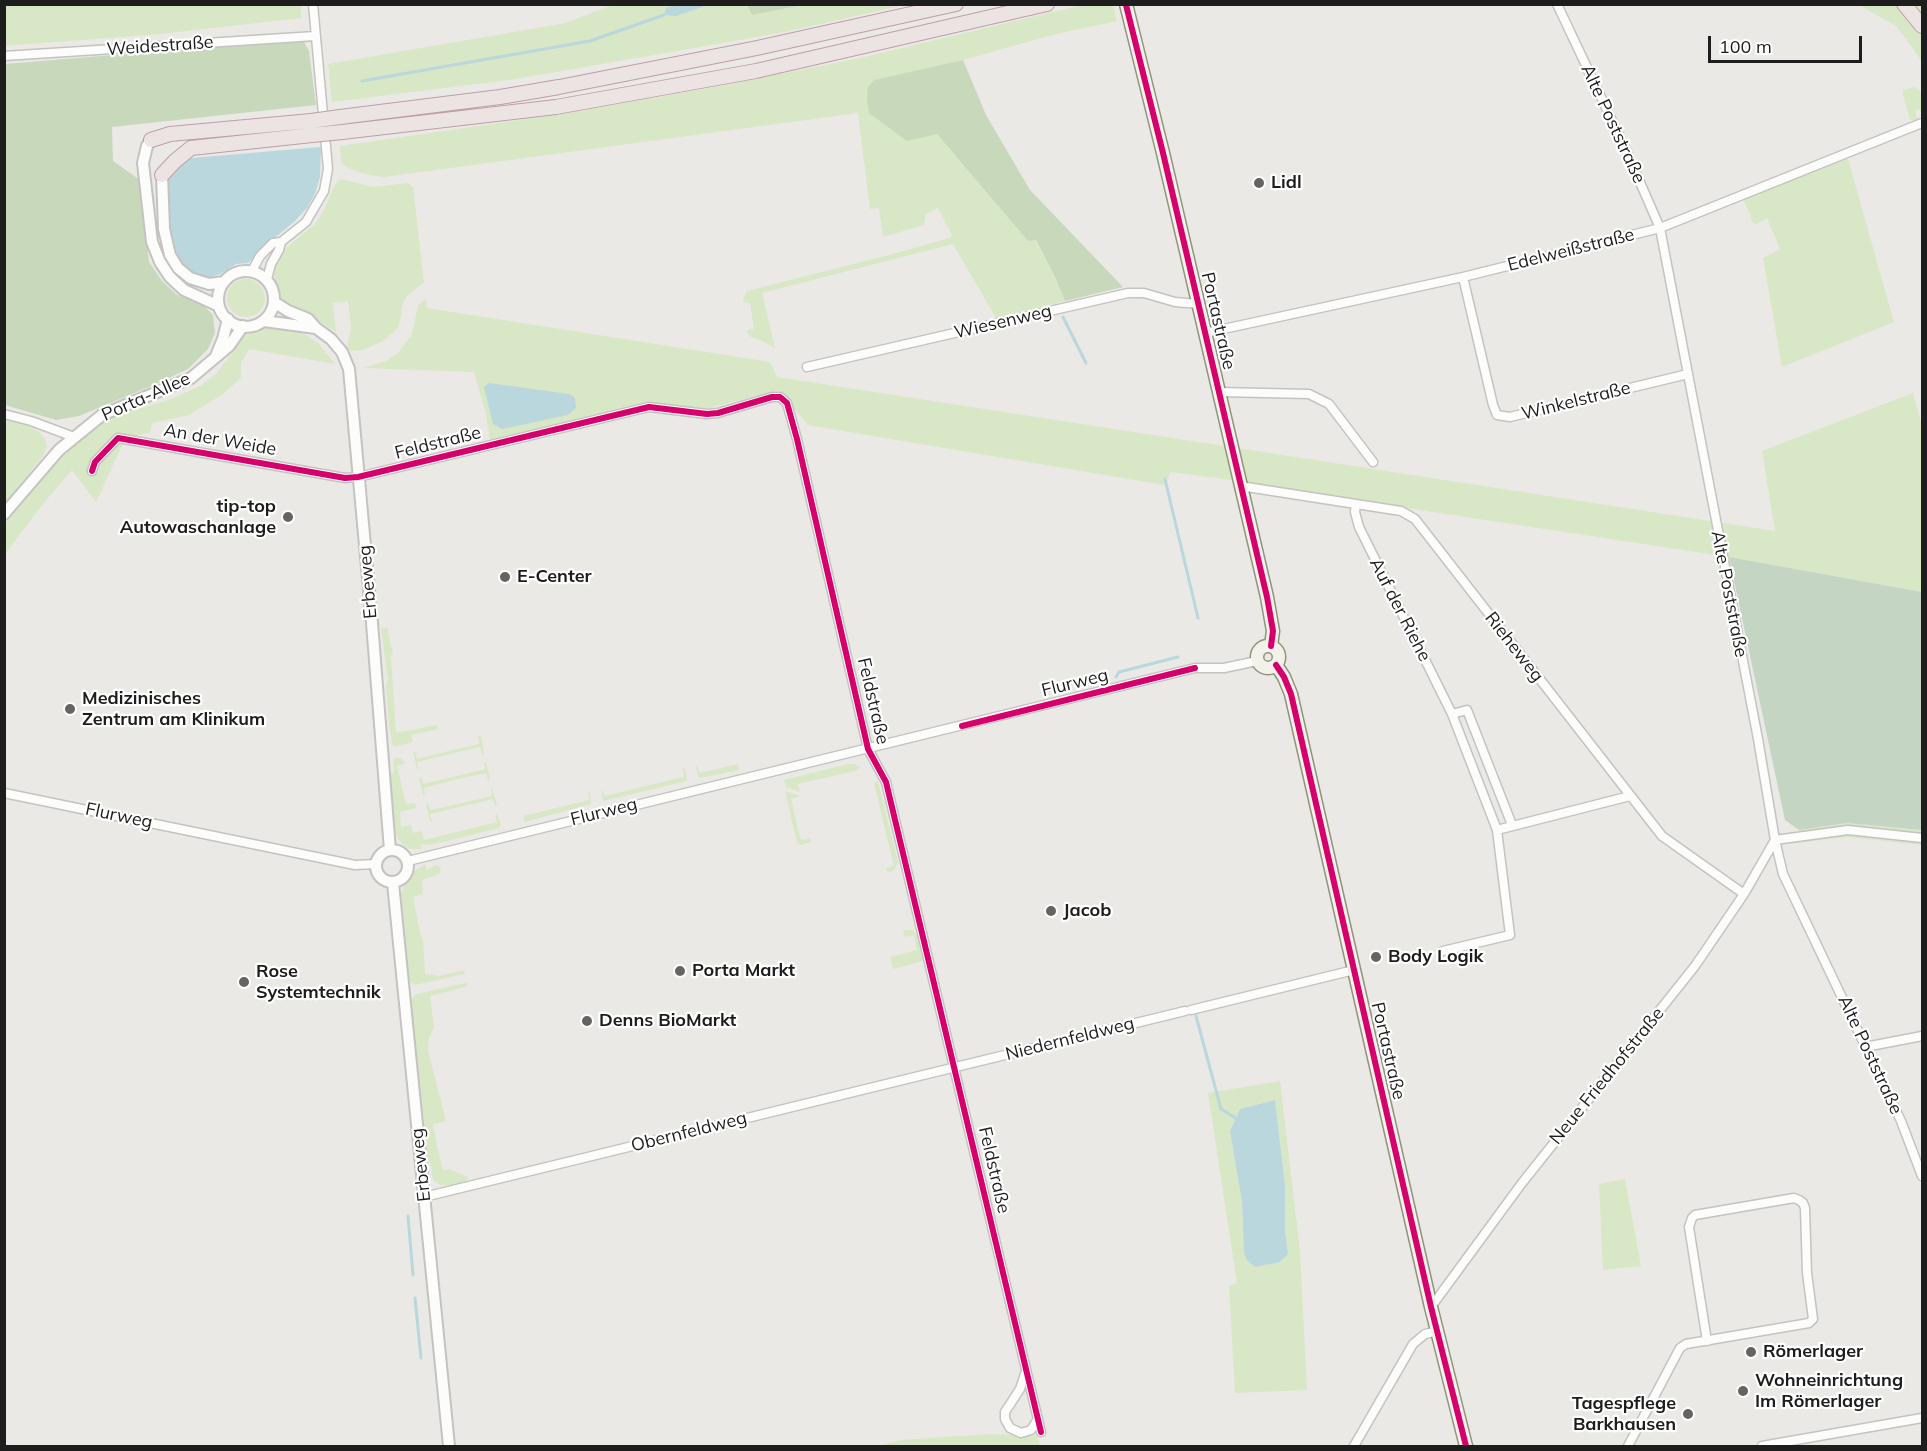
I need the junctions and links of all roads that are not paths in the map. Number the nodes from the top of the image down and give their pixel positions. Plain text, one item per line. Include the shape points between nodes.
1 (313, 4) edge
2 (956, 4) edge
3 (1047, 4) edge
4 (1126, 4) edge
5 (1557, 4) edge
6 (1904, 4) edge
7 (1923, 26) edge
8 (315, 36) junction
9 (4, 56) edge
10 (1923, 123) edge
11 (312, 128) junction
12 (151, 140) joint
13 (162, 175) joint
14 (1660, 228) junction
15 (281, 242) junction
16 (252, 271) junction
17 (1463, 277) junction
18 (267, 279) junction
19 (224, 282) junction
20 (274, 302) junction
21 (1199, 304) junction
22 (219, 306) junction
23 (228, 319) junction
24 (264, 321) junction
25 (243, 326) junction
26 (316, 328) junction
27 (1206, 333) junction
28 (214, 360) junction
29 (807, 367) dead end
30 (1688, 374) junction
31 (1219, 392) junction
32 (4, 414) edge
33 (75, 437) junction
34 (1373, 462) dead end
35 (92, 471) dead end
36 (358, 477) junction
37 (1240, 486) junction
38 (1356, 504) junction
39 (4, 514) edge
40 (1271, 646) junction
41 (1257, 661) junction
42 (1276, 665) junction
43 (1452, 714) junction
44 (868, 749) junction
45 (4, 793) edge
46 (1630, 796) junction
47 (1512, 825) junction
48 (1497, 830) junction
49 (1923, 838) edge
50 (1775, 840) junction
51 (390, 850) junction
52 (408, 861) junction
53 (376, 864) junction
54 (393, 883) junction
55 (1744, 894) junction
56 (1443, 951) dead end
57 (1354, 970) junction
58 (1923, 1036) edge
59 (1865, 1047) junction
60 (954, 1067) junction
61 (1923, 1176) edge
62 (424, 1197) junction
63 (1431, 1307) junction
64 (1438, 1330) junction
65 (1707, 1341) junction
66 (1026, 1370) junction
67 (1923, 1418) edge
68 (1038, 1419) junction
69 (1041, 1432) dead end
70 (449, 1446) edge
71 (1354, 1446) edge
72 (1466, 1446) edge
73 (1628, 1446) edge
74 (1762, 1446) edge

1 - 8 street
2 - 11 highway, bridge via 559,87 340,117
3 - 11 highway, bridge via 756,71 556,107 342,132
4 - 21 main road, Portastraße
5 - 14 street, Alte Poststraße
6 - 7 highway
8 - 9 street, Weidestraße
8 - 15 street via 328,169 324,191 306,222
10 - 14 street, Edelweißstraße
11 - 12 highway via 170,134
11 - 13 highway via 191,148
12 - 22 street via 143,163 152,242 160,262 184,290
13 - 19 street via 164,229 170,255 190,278 209,284
14 - 17 street, Edelweißstraße
14 - 30 street, Alte Poststraße
15 - 16 street via 273,243
15 - 18 street
16 - 18 street
16 - 19 street via 236,272
17 - 27 street, Edelweißstraße
17 - 30 street, Winkelstraße via 1497,415 1510,417
18 - 20 street
19 - 22 street
20 - 24 street
20 - 26 street, Erbeweg via 308,319
21 - 27 main road, Portastraße
21 - 29 street, Wiesenweg via 1128,293
22 - 23 street
23 - 25 street
23 - 28 street
24 - 25 street
24 - 26 street
25 - 28 street, Porta-Allee
26 - 36 street, Erbeweg via 342,352 349,369
27 - 31 main road, Portastraße
28 - 33 street, Porta-Allee via 191,378 102,415
30 - 50 street, Alte Poststraße
31 - 34 street, Portastraße via 1309,394 1329,404
31 - 37 main road, Portastraße
32 - 33 street
33 - 39 street, Porta-Allee
35 - 36 street, An der Weide via 95,462 118,438 345,478
36 - 44 street, Feldstraße via 649,407 707,414 780,397 787,403 797,439
36 - 51 street, Erbeweg
37 - 38 street, Rieheweg
37 - 40 main road, Portastraße via 1270,612
38 - 43 street, Auf der Riehe via 1359,527
38 - 46 street, Rieheweg via 1401,512 1415,519
40 - 41 main road via 1260,648
40 - 42 main road via 1279,656
41 - 42 main road via 1265,668
41 - 44 street, Flurweg via 1195,669
42 - 57 main road, Portastraße via 1291,694
43 - 47 street via 1467,710
43 - 48 street, Auf der Riehe
44 - 52 street, Flurweg
44 - 60 street, Feldstraße via 886,782
45 - 53 street, Flurweg via 355,865
46 - 47 street
46 - 55 street, Rieheweg via 1662,836
47 - 48 street
48 - 56 street, Auf der Riehe via 1510,935
49 - 50 street via 1848,830
50 - 55 street, Neue Friedhofstraße
50 - 59 street, Alte Poststraße via 1783,874
51 - 52 street via 400,851
51 - 53 street via 381,854
52 - 54 street via 407,873
53 - 54 street via 380,877
54 - 62 street, Erbeweg
55 - 63 street, Neue Friedhofstraße via 1695,966 1522,1183
57 - 60 street, Niedernfeldweg
57 - 63 main road, Portastraße
58 - 59 street
59 - 61 street, Alte Poststraße
60 - 62 street, Obernfeldweg
60 - 66 street, Feldstraße
62 - 70 street, Erbeweg
63 - 64 main road, Portastraße
64 - 71 street via 1413,1344
64 - 72 main road, Portastraße
65 - 65 street via 1809,1323 1813,1319 1805,1208 1799,1200 1692,1218 1689,1227
65 - 73 street via 1680,1348
66 - 68 street, Feldstraße
66 - 68 street via 1005,1419 1010,1428 1021,1432 1031,1430
67 - 74 street
68 - 69 street, Feldstraße

